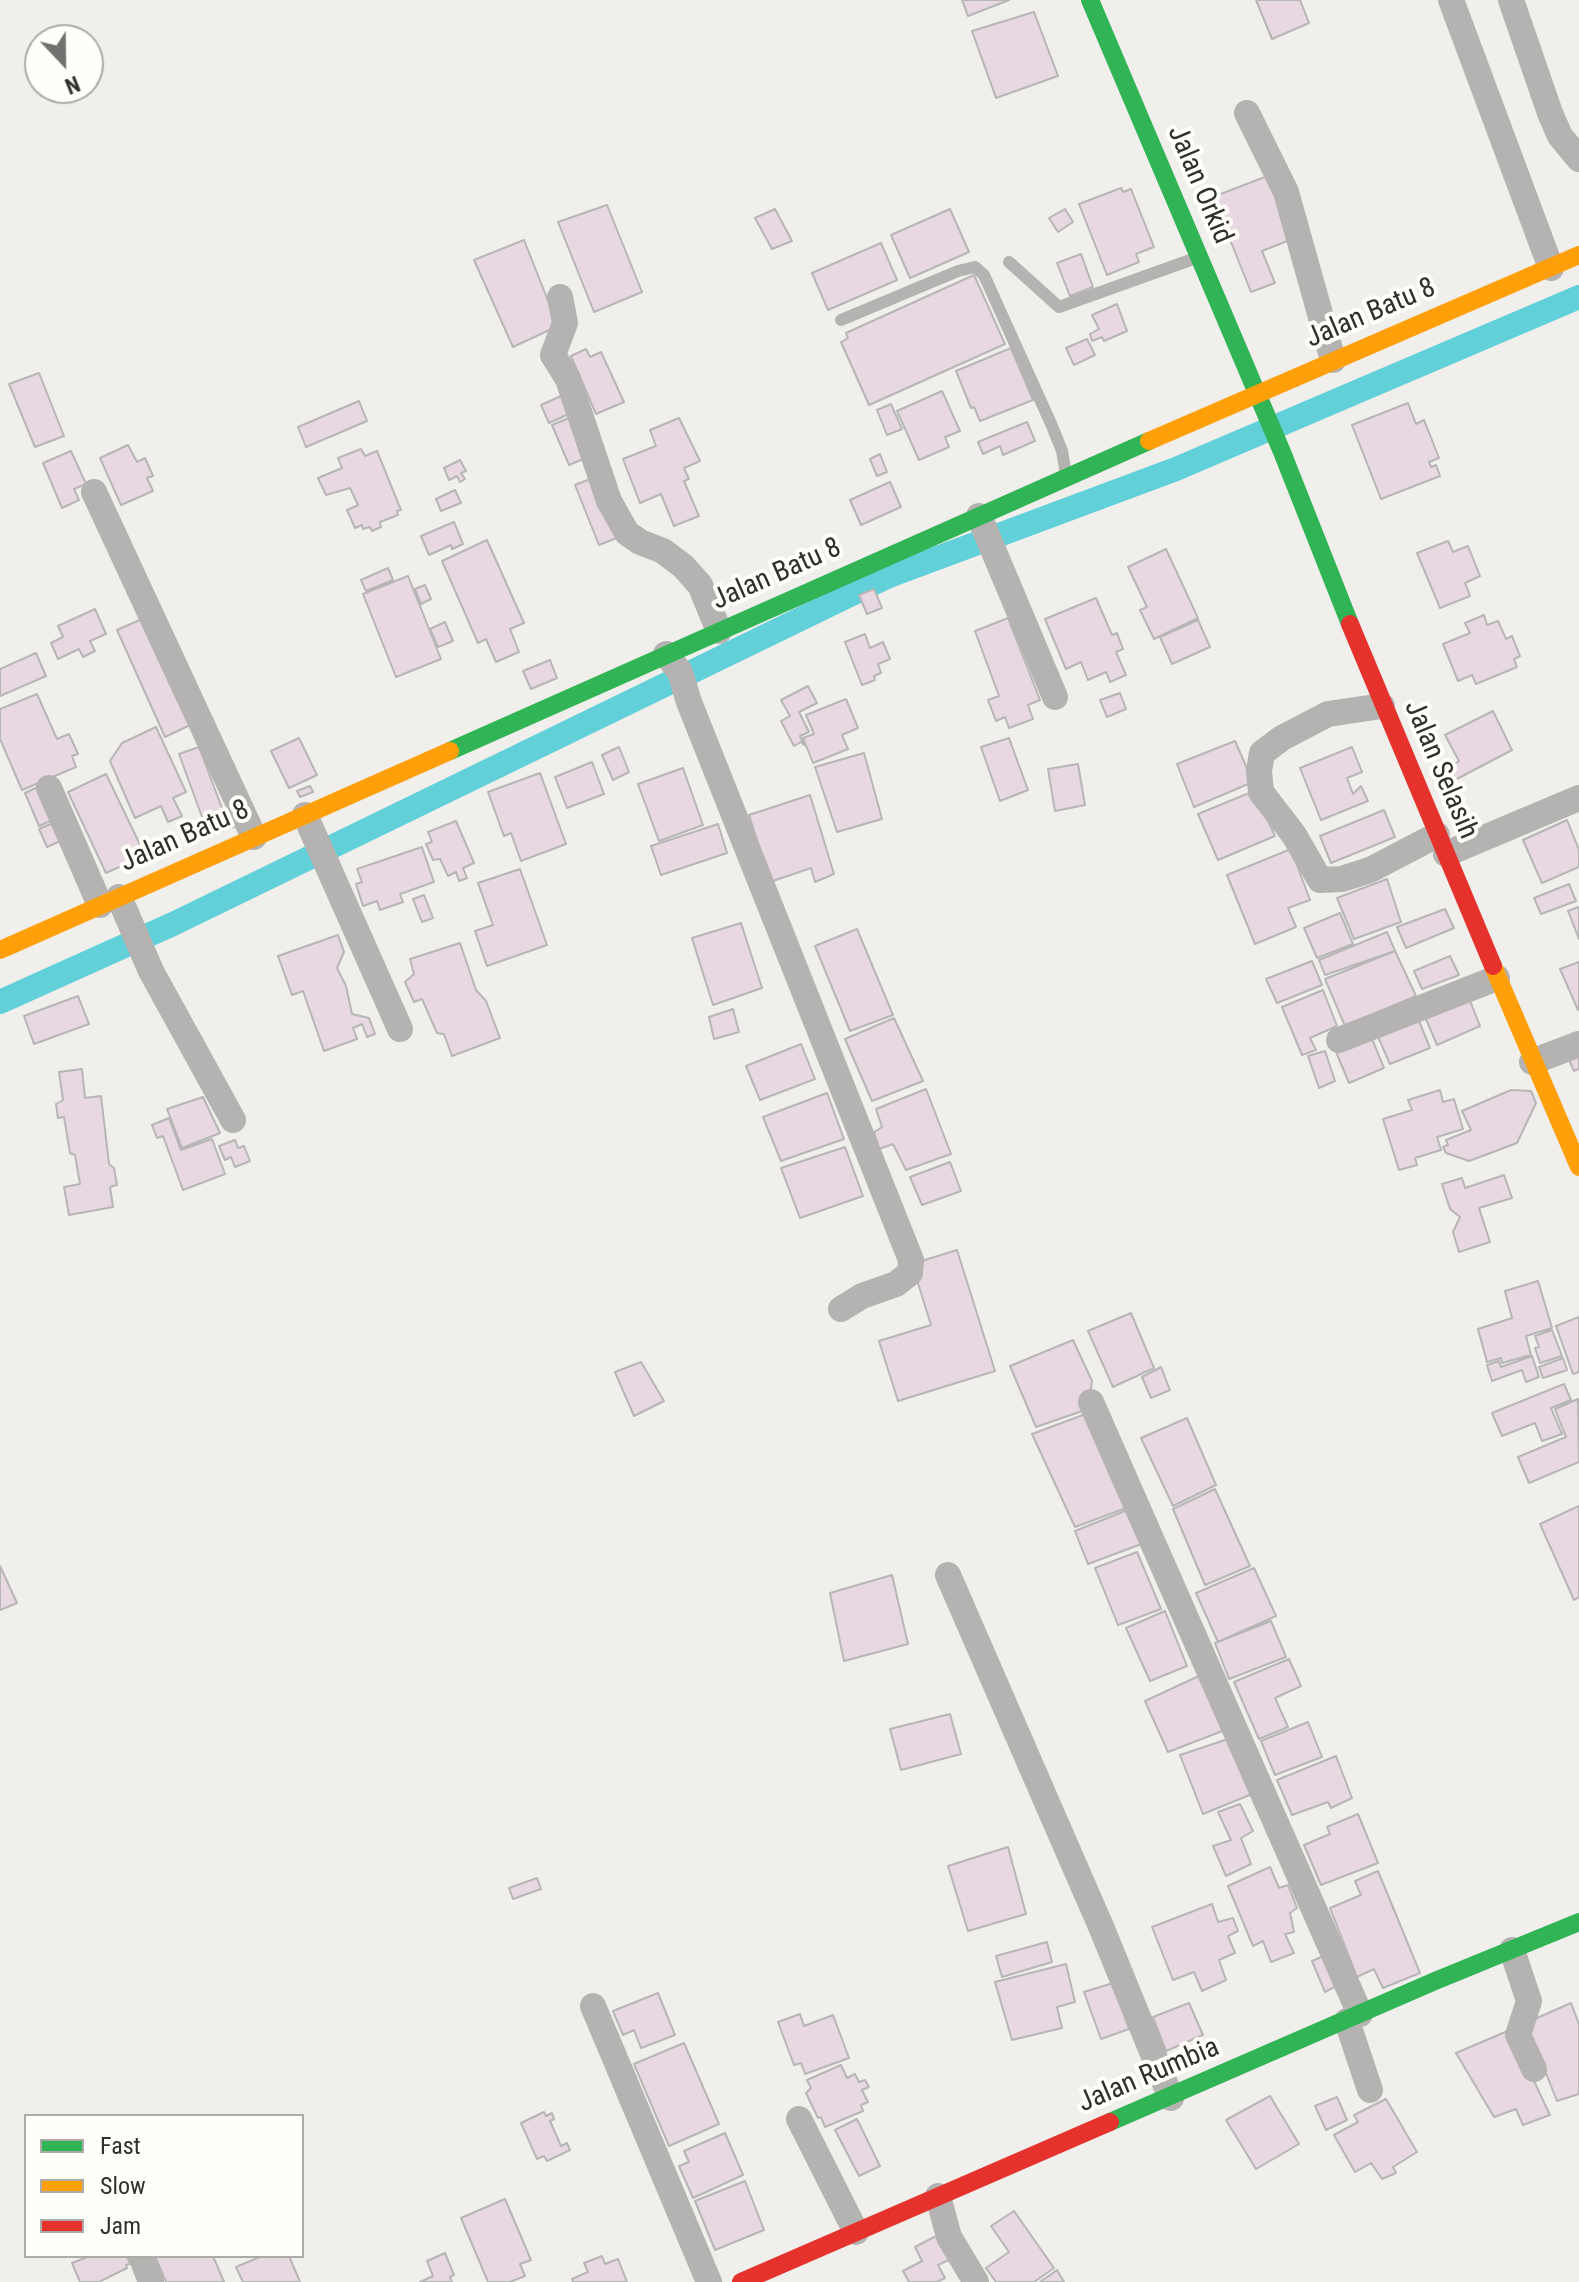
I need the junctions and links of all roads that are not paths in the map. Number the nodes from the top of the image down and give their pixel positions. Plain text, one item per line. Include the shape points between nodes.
1 (1090, 0) edge
2 (1451, 0) edge
3 (1511, 0) edge
4 (1247, 113) dead end
5 (1579, 159) edge
6 (1579, 255) edge
7 (1199, 257) junction
8 (1009, 262) dead end
9 (1551, 268) junction
10 (560, 297) dead end
11 (841, 320) dead end
12 (1333, 360) junction
13 (1257, 393) junction
14 (1066, 477) junction
15 (94, 492) dead end
16 (983, 525) junction
17 (719, 631) junction
18 (673, 663) junction
19 (1055, 697) dead end
20 (1382, 706) junction
21 (49, 788) dead end
22 (1579, 798) edge
23 (305, 815) junction
24 (254, 837) junction
25 (1442, 844) junction
26 (115, 907) junction
27 (0, 950) edge
28 (1497, 978) junction
29 (400, 1029) dead end
30 (1339, 1040) dead end
31 (1579, 1044) edge
32 (1532, 1062) junction
33 (233, 1120) dead end
34 (1579, 1167) edge
35 (841, 1309) dead end
36 (1091, 1402) dead end
37 (948, 1575) dead end
38 (1579, 1922) edge
39 (1512, 1950) junction
40 (593, 2006) dead end
41 (1354, 2018) junction
42 (1534, 2069) dead end
43 (1370, 2090) dead end
44 (1171, 2098) junction
45 (799, 2119) dead end
46 (938, 2196) junction
47 (856, 2232) junction
48 (142, 2258) edge
49 (151, 2282) edge
50 (709, 2282) edge
51 (741, 2282) edge
52 (976, 2282) edge

1 - 7 street, Jalan Orkid
2 - 9 street
3 - 5 street via 1550,113
4 - 12 street via 1286,192
6 - 9 street, Jalan Batu 8
7 - 8 lane via 1059,307
7 - 13 street, Jalan Orkid
9 - 12 street, Jalan Batu 8
10 - 17 street via 565,323 553,355 568,379 609,501 627,533 663,551 700,585
11 - 14 lane via 975,267 984,275 1052,426
12 - 13 street, Jalan Batu 8
13 - 14 street, Jalan Batu 8
13 - 20 street, Jalan Selasih
14 - 16 street, Jalan Batu 8
15 - 24 street
16 - 17 street, Jalan Batu 8
16 - 19 street
17 - 18 street, Jalan Batu 8
18 - 23 street, Jalan Batu 8
18 - 35 street via 911,1260 910,1273 896,1284
20 - 25 street, Jalan Selasih
20 - 25 street via 1328,714 1282,738 1262,753 1261,792 1320,880 1342,879
21 - 26 street
22 - 25 street
23 - 24 street, Jalan Batu 8
23 - 29 street
24 - 26 street, Jalan Batu 8
25 - 28 street, Jalan Selasih
26 - 27 street, Jalan Batu 8
26 - 33 street
28 - 30 street
28 - 32 street, Jalan Selasih
31 - 32 street
32 - 34 street, Jalan Selasih
36 - 41 street
37 - 44 street
38 - 39 street, Jalan Rumbia
39 - 41 street, Jalan Rumbia
39 - 42 street via 1529,2001 1518,2035
40 - 50 street
41 - 43 street
41 - 44 street, Jalan Rumbia
44 - 46 street, Jalan Rumbia
45 - 47 street
46 - 47 street, Jalan Rumbia
46 - 52 street via 949,2237
47 - 51 street, Jalan Rumbia
48 - 49 street

